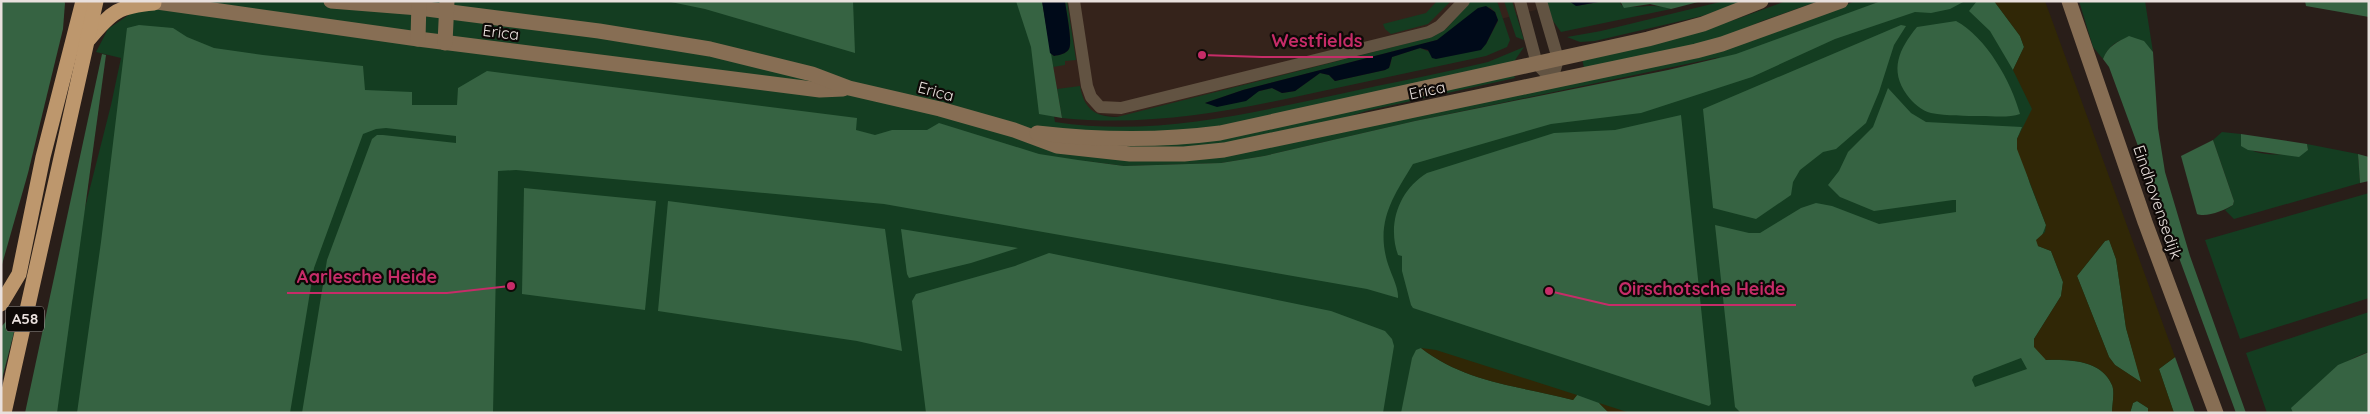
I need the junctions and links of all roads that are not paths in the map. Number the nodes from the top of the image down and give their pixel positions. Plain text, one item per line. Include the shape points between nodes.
1 (84, 1) edge
2 (96, 1) edge
3 (331, 1) edge
4 (1074, 1) edge
5 (1464, 1) edge
6 (1520, 1) edge
7 (1541, 1) edge
8 (1761, 1) edge
9 (1841, 1) edge
10 (2069, 1) edge
11 (152, 2) edge
12 (419, 4) edge
13 (447, 7) edge
14 (88, 40) junction
15 (418, 40) junction
16 (445, 43) junction
17 (1558, 59) junction
18 (1537, 64) junction
19 (1552, 80) junction
20 (849, 88) junction
21 (1014, 130) junction
22 (1, 304) edge
23 (4, 413) edge
24 (2216, 413) edge

1 - 22 highway, A58 via 43,157 19,274
2 - 14 highway, A58
3 - 12 street, Erica
4 - 5 street via 1091,97 1100,107 1121,108 1429,32 1440,26
6 - 18 street
7 - 17 street
8 - 17 street, Erica via 1703,24
9 - 19 street, Erica via 1722,44
10 - 24 street, Eindhovensedijk via 2145,222
11 - 14 highway via 128,5 116,11
11 - 15 street, Erica
12 - 13 street, Erica
12 - 15 street
13 - 16 street
13 - 20 street, Erica via 710,49 812,74
14 - 23 highway, A58
15 - 16 street, Erica
16 - 20 street, Erica via 820,90
17 - 18 street, Erica
17 - 19 street
18 - 19 street
18 - 21 street, Erica via 1220,133 1188,137 1095,138
19 - 21 street, Erica via 1234,148 1184,154 1092,151 1057,146
20 - 21 street, Erica

